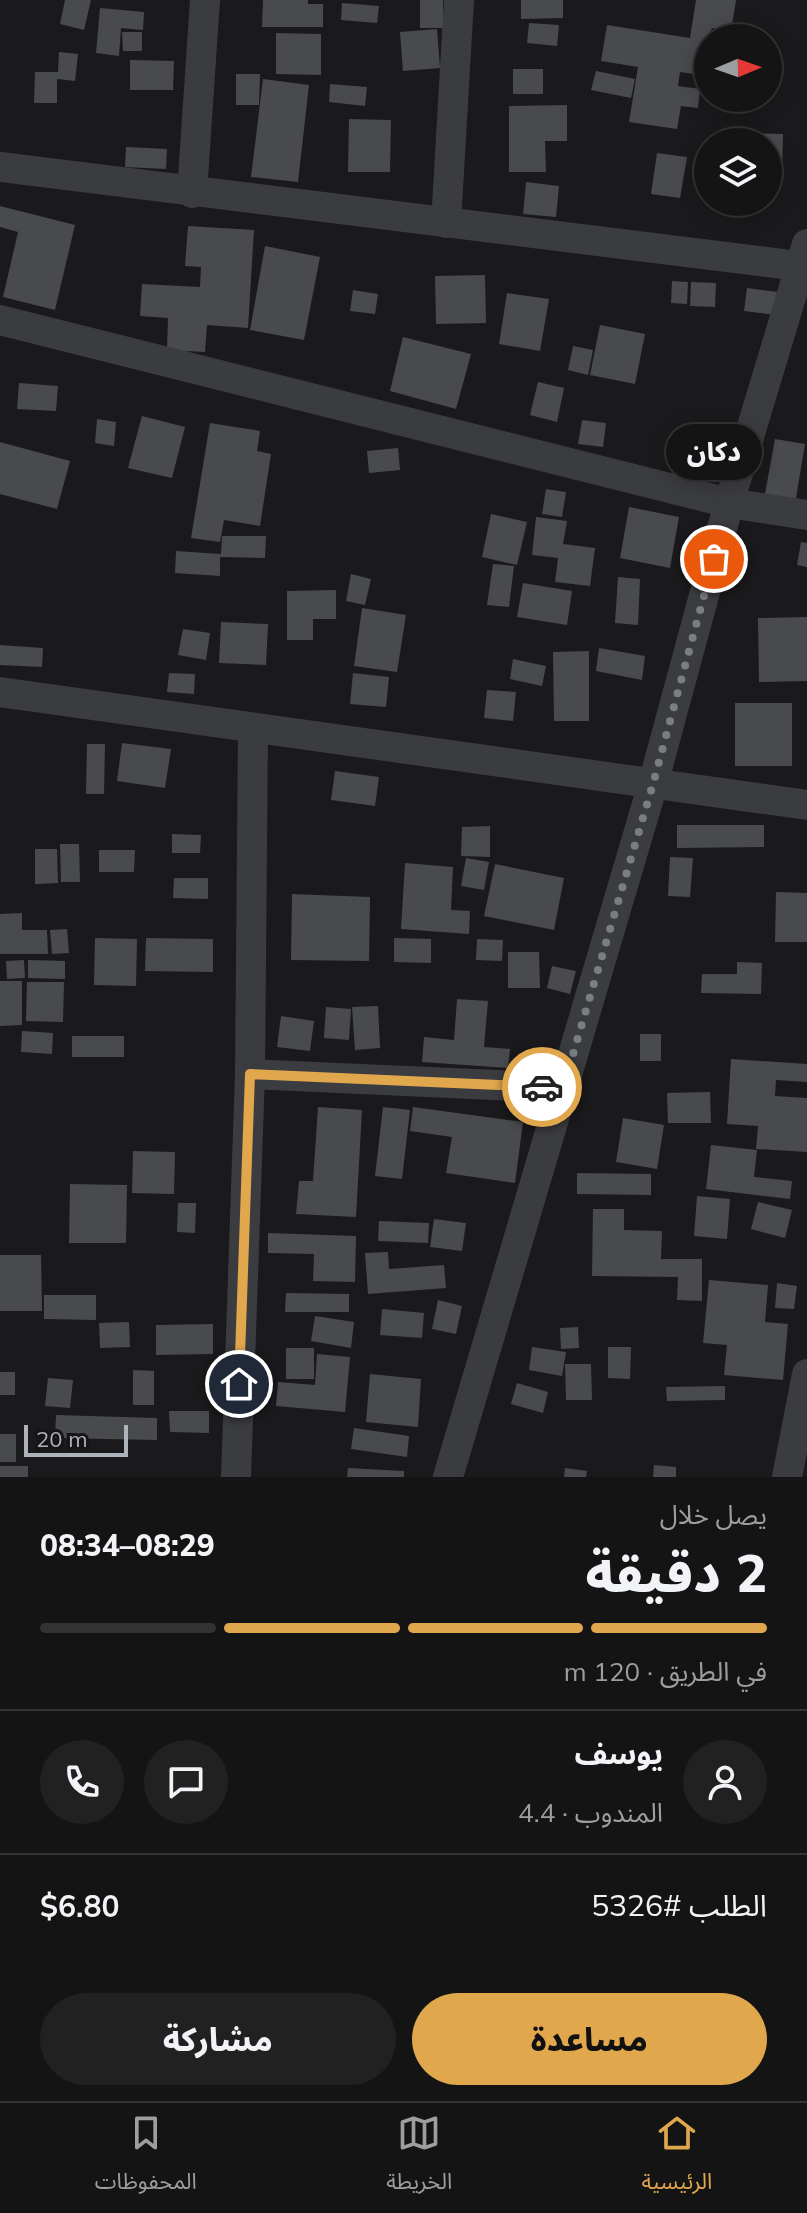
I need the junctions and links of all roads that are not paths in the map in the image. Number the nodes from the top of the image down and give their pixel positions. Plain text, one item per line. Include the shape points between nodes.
1 (205, 0) edge
2 (459, 0) edge
3 (0, 167) edge
4 (192, 193) junction
5 (446, 223) junction
6 (805, 259) edge
7 (0, 320) edge
8 (729, 503) junction
9 (807, 515) edge
10 (0, 692) edge
11 (253, 730) junction
12 (653, 784) junction
13 (807, 805) edge
14 (250, 1074) junction
15 (563, 1088) junction
16 (807, 1374) edge
17 (236, 1477) edge
18 (448, 1477) edge
19 (787, 1477) edge

1 - 4 street
2 - 5 street
3 - 4 street
4 - 5 street
5 - 6 street
6 - 8 street
7 - 8 street
8 - 9 street
8 - 12 street
10 - 11 street
11 - 12 street
11 - 14 street
12 - 13 street
12 - 15 street
14 - 15 street
14 - 17 street
15 - 18 street
16 - 19 street

